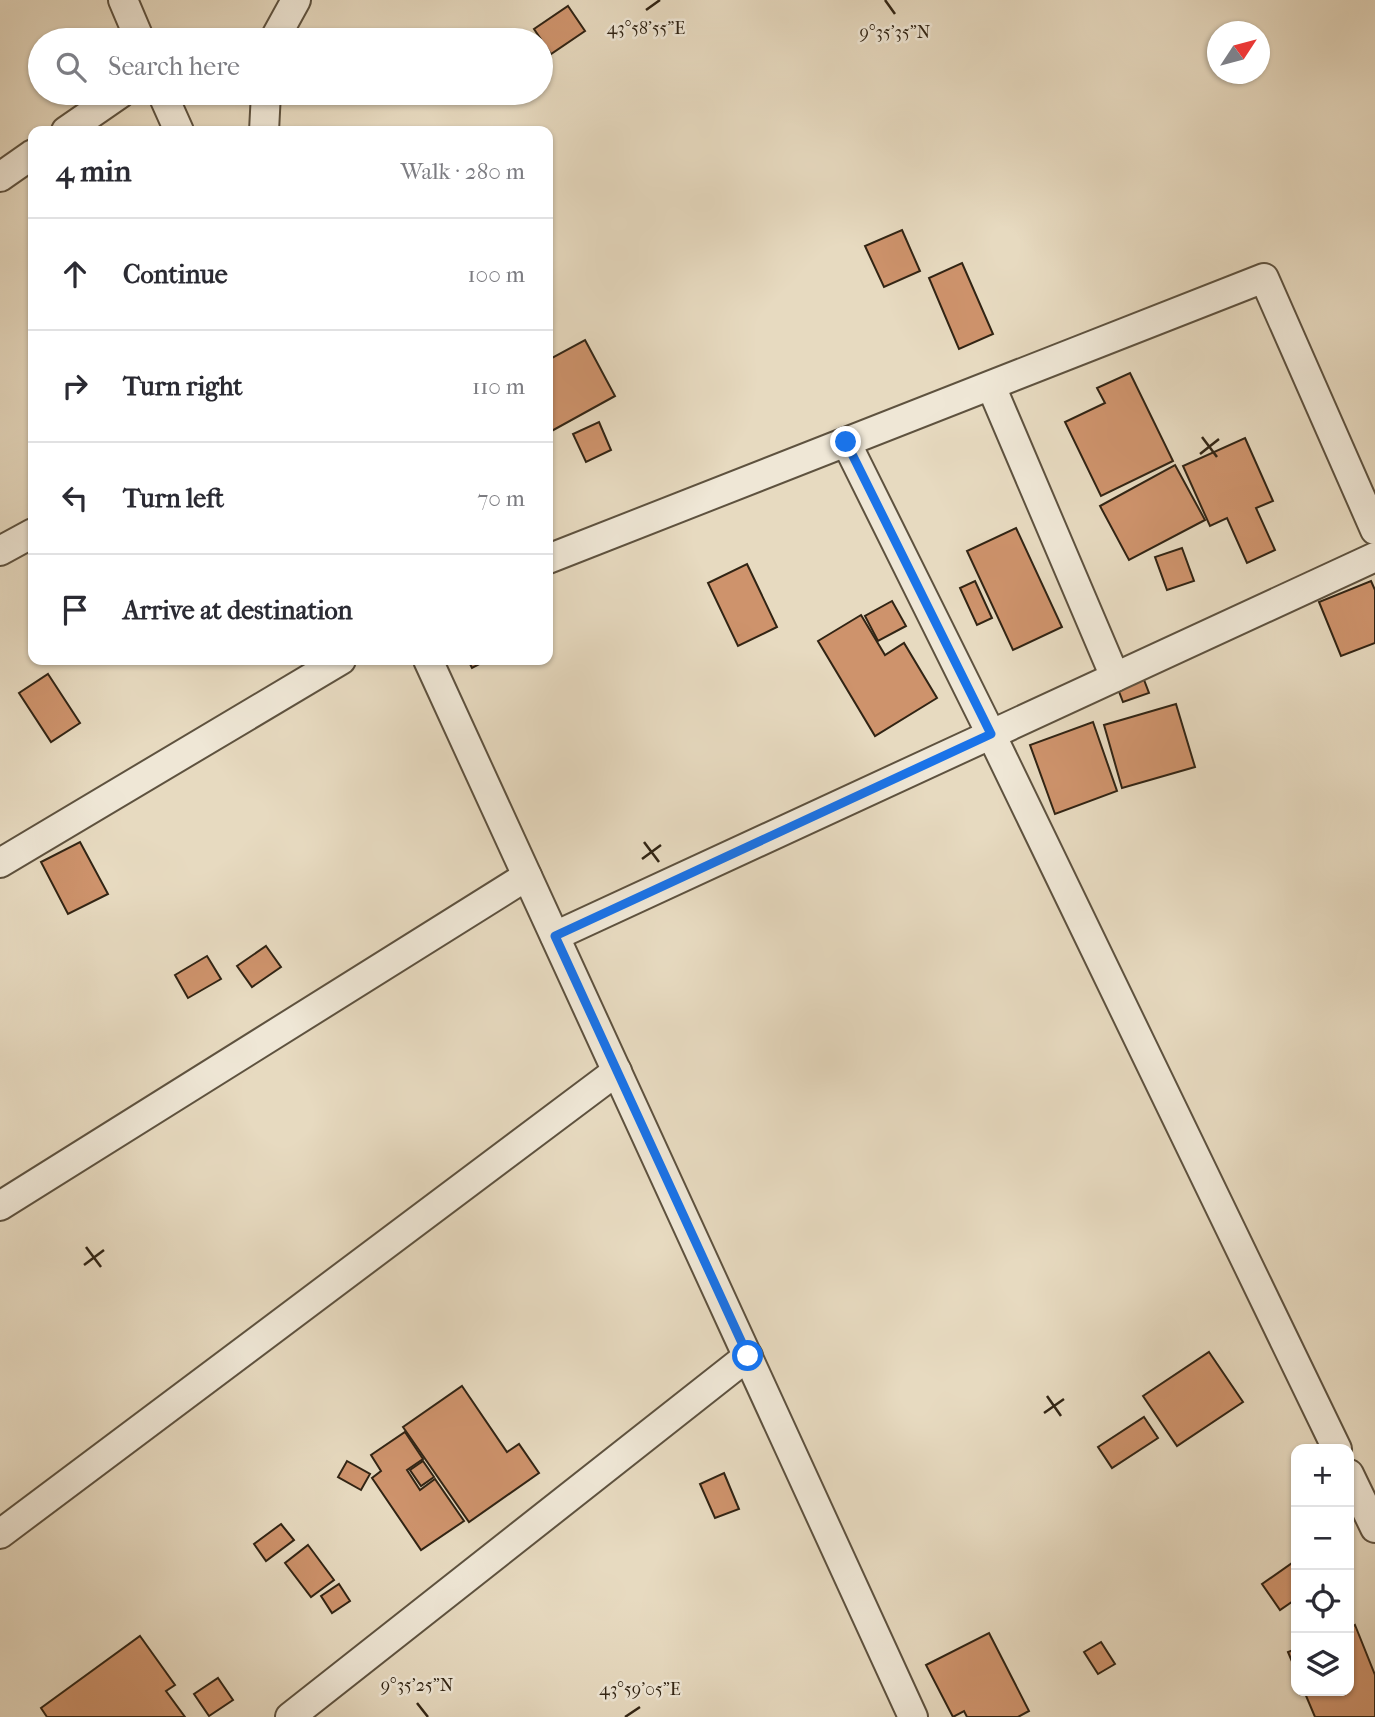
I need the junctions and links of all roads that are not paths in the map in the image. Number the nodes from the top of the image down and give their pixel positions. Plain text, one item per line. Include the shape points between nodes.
1 (123, 0) edge
2 (296, 0) edge
3 (135, 28) edge
4 (281, 28) edge
5 (104, 105) edge
6 (167, 105) edge
7 (265, 105) edge
8 (73, 126) edge
9 (177, 126) edge
10 (264, 126) edge
11 (28, 157) edge
12 (0, 177) edge
13 (991, 386) junction
14 (846, 442) junction
15 (1375, 530) edge
16 (28, 536) edge
17 (0, 551) edge
18 (553, 557) edge
19 (1375, 557) edge
20 (332, 665) edge
21 (430, 665) edge
22 (1115, 677) junction
23 (991, 734) junction
24 (2, 859) edge
25 (527, 876) junction
26 (555, 936) junction
27 (617, 1071) junction
28 (0, 1206) edge
29 (748, 1356) junction
30 (1335, 1444) edge
31 (1354, 1484) edge
32 (1375, 1528) edge
33 (0, 1534) edge
34 (290, 1717) edge
35 (914, 1717) edge

1 - 3 street
2 - 4 street
5 - 8 street
6 - 9 street
7 - 10 street
11 - 12 street
13 - 14 street
13 - 15 street via 1264,278
13 - 22 street
14 - 18 street
14 - 23 street
16 - 17 street
19 - 22 street
20 - 24 street
21 - 25 street
22 - 23 street
23 - 26 street
23 - 30 street
25 - 26 street
25 - 28 street
26 - 27 street
27 - 29 street
27 - 33 street
29 - 34 street
29 - 35 street
31 - 32 street

